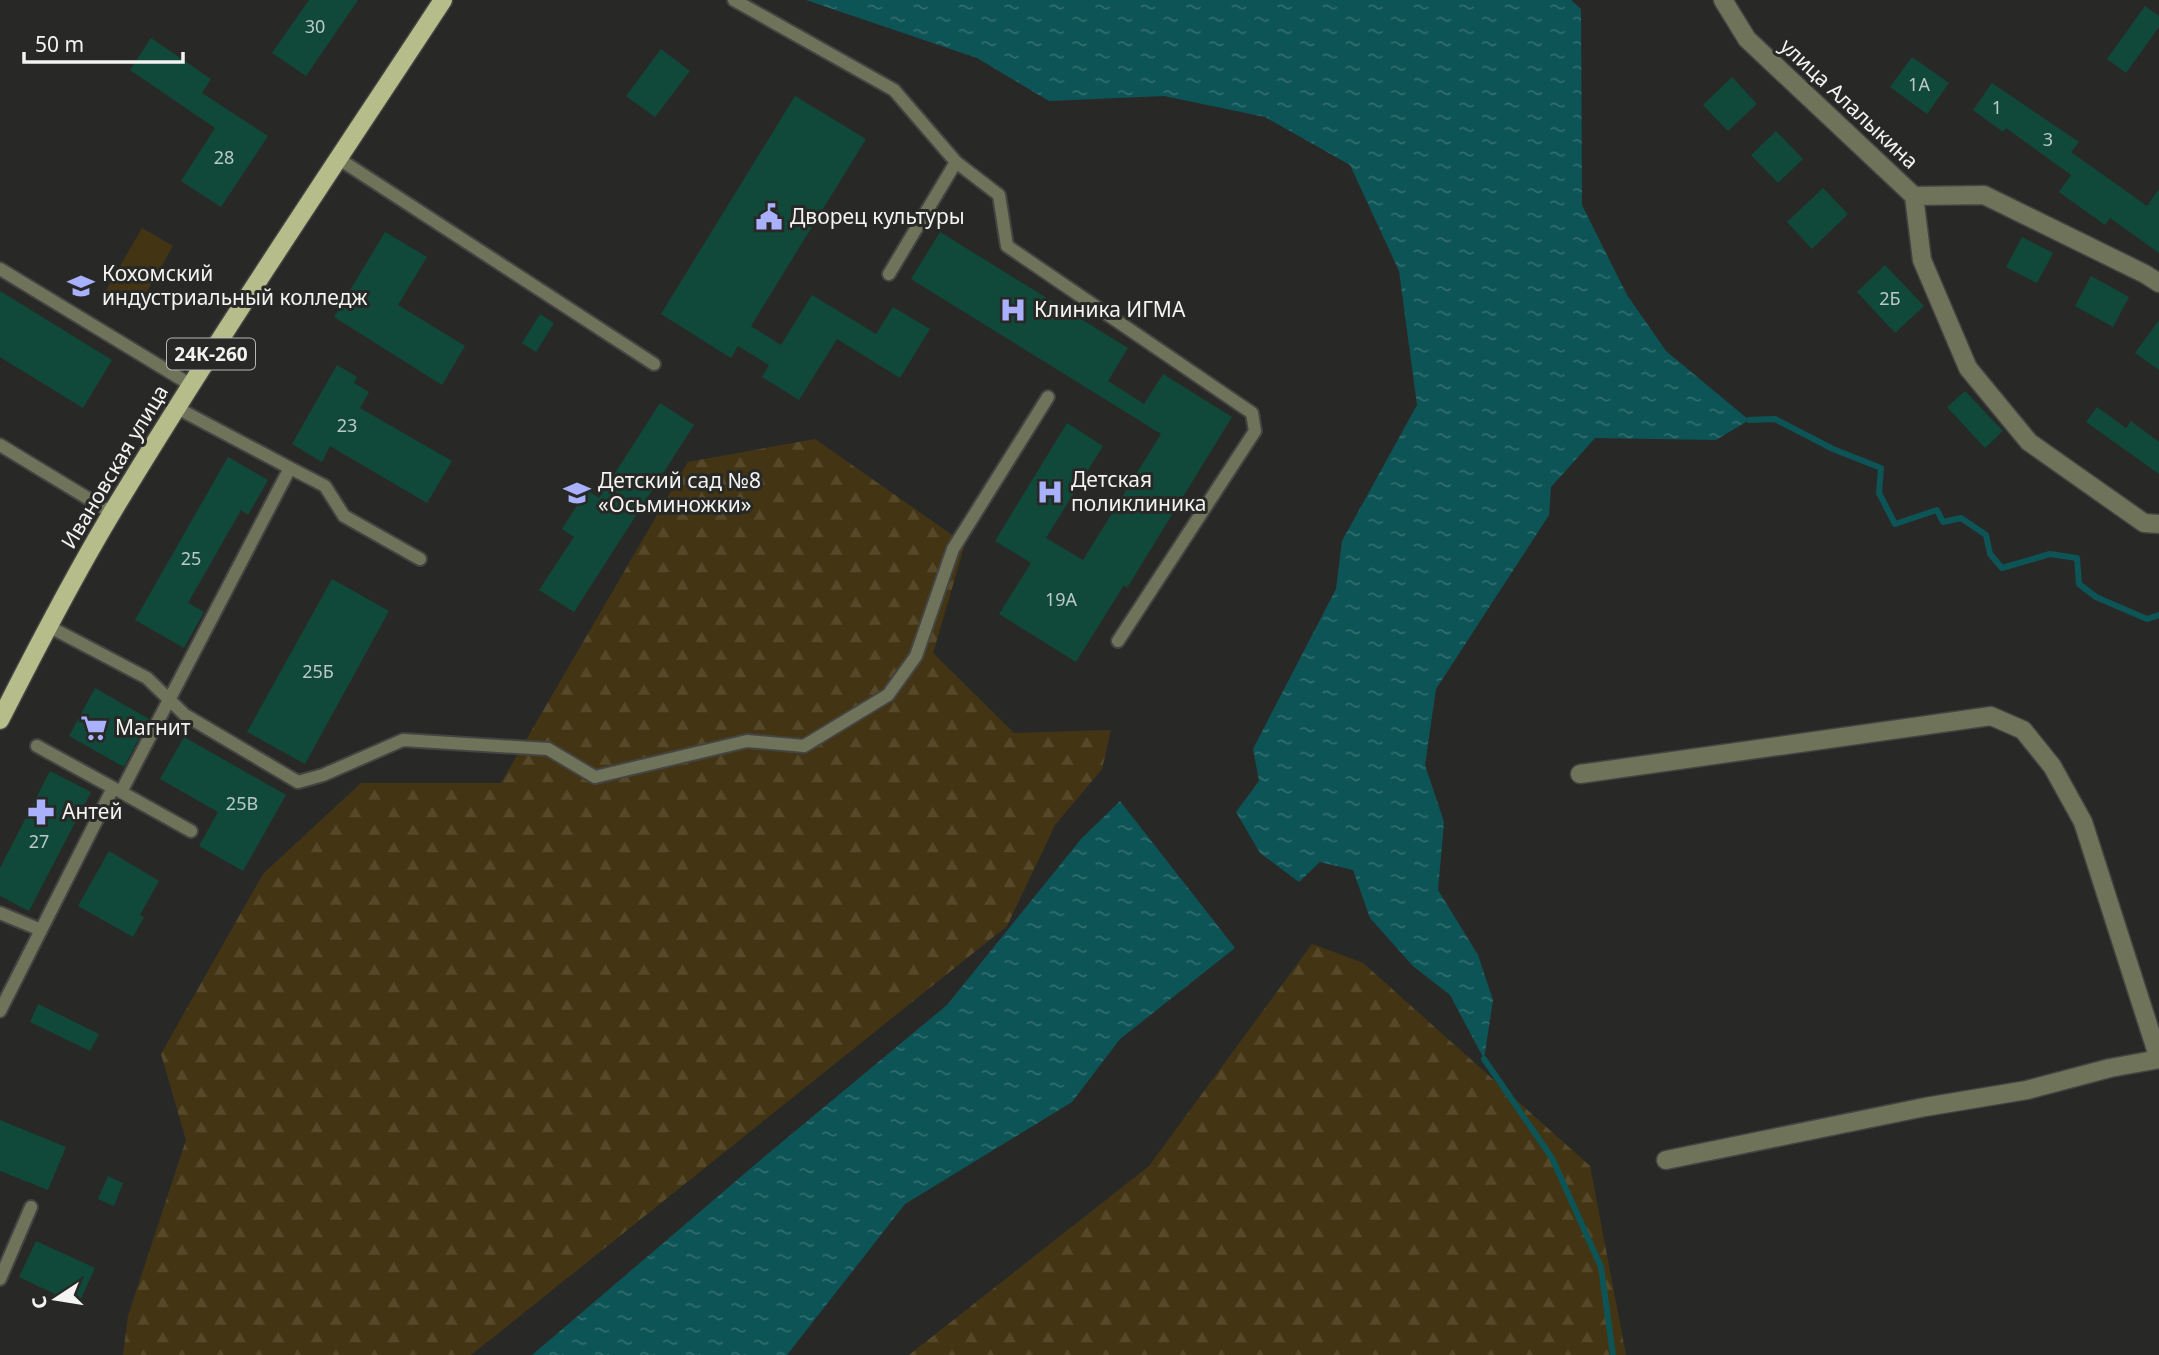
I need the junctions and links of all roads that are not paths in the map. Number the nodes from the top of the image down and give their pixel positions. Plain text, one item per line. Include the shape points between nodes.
1 (443, 0) edge
2 (734, 0) edge
3 (1723, 0) edge
4 (339, 159) junction
5 (956, 162) junction
6 (1914, 196) junction
7 (0, 269) edge
8 (889, 274) dead end
9 (2159, 283) edge
10 (654, 364) dead end
11 (191, 384) junction
12 (1048, 397) dead end
13 (177, 408) junction
14 (0, 445) edge
15 (290, 468) junction
16 (112, 513) junction
17 (2159, 524) edge
18 (420, 559) dead end
19 (48, 626) junction
20 (1118, 641) dead end
21 (169, 699) junction
22 (0, 720) edge
23 (37, 746) dead end
24 (1580, 774) dead end
25 (117, 790) junction
26 (191, 831) dead end
27 (0, 913) edge
28 (41, 930) junction
29 (0, 1011) edge
30 (2159, 1059) edge
31 (1666, 1160) dead end
32 (30, 1207) dead end
33 (0, 1279) edge

1 - 4 main road, Ивановская улица / 24К-260
2 - 5 lane via 894,90
3 - 6 street, улица Алалыкина via 1747,39
4 - 10 lane
4 - 11 main road, Ивановская улица / 24К-260
5 - 8 lane
5 - 20 lane via 999,195 1007,246 1252,413 1255,431
6 - 9 street via 1984,195
6 - 17 street, улица Алалыкина via 1922,260 1968,368 2029,442 2144,523
7 - 11 lane
11 - 13 main road, Ивановская улица / 24К-260
12 - 21 lane via 953,549 916,656 888,695 804,746 747,741 595,777 548,749 403,740 298,782 185,715
13 - 15 lane
13 - 16 main road, Ивановская улица / 24К-260
14 - 16 lane
15 - 18 lane via 325,486 344,516
15 - 21 lane
16 - 19 main road, Ивановская улица / 24К-260
19 - 21 lane via 146,678
19 - 22 main road, Ивановская улица / 24К-260
21 - 25 lane
23 - 25 lane
24 - 30 street via 1991,716 2024,730 2052,766 2082,822
25 - 26 lane
25 - 28 lane
27 - 28 lane
28 - 29 lane
30 - 31 street via 2027,1090
32 - 33 lane

